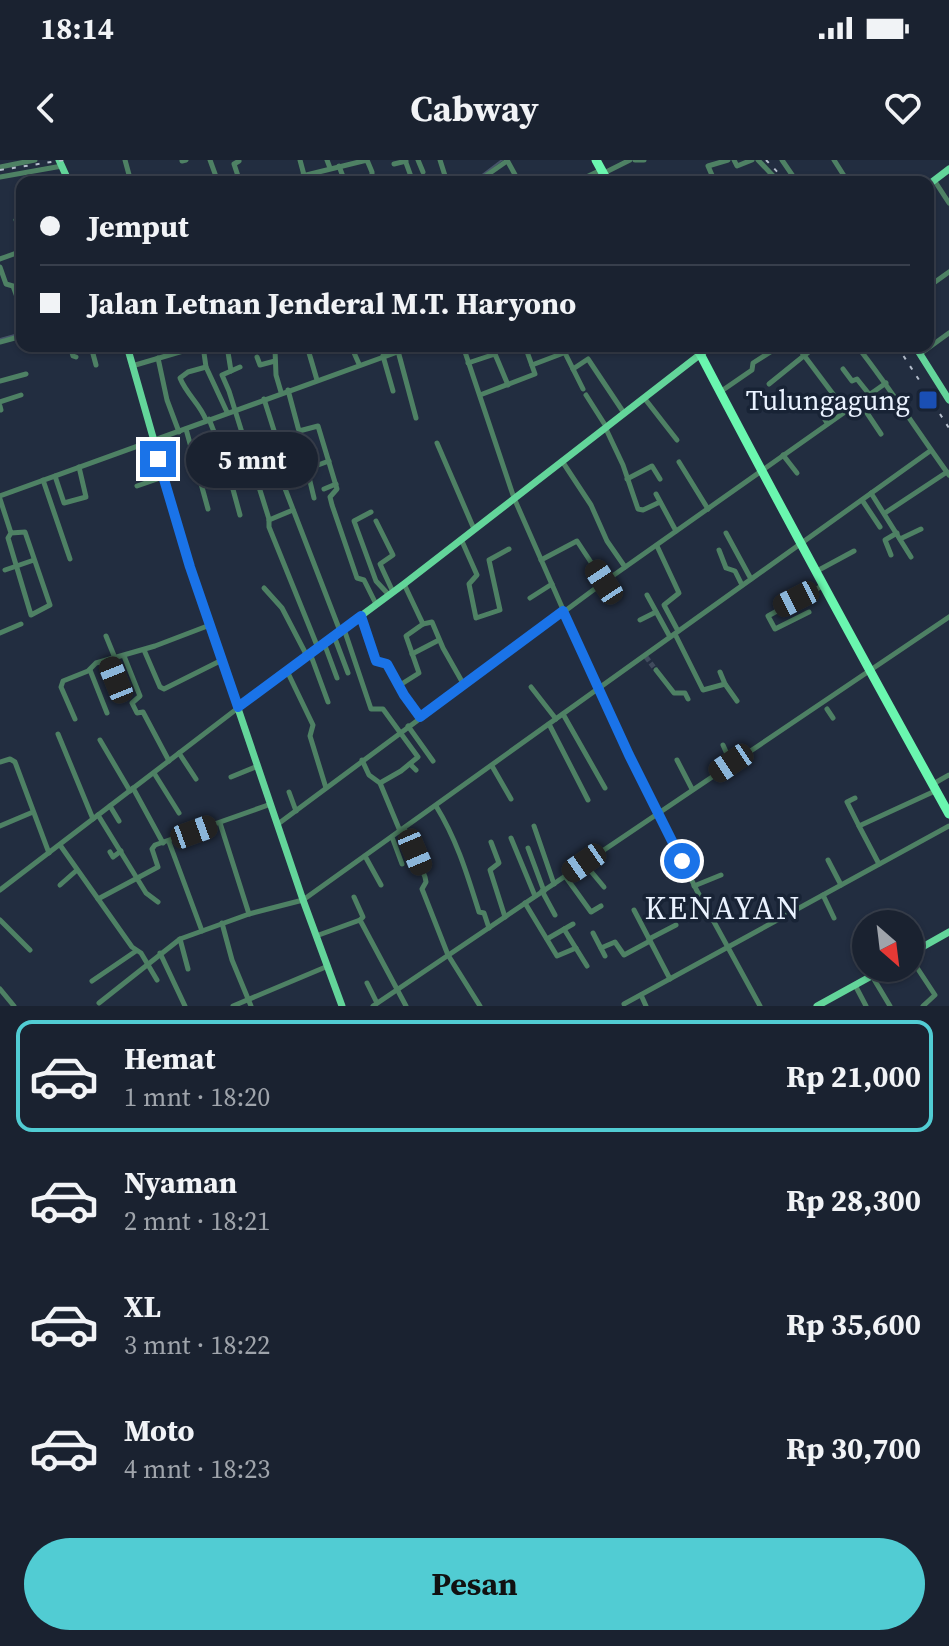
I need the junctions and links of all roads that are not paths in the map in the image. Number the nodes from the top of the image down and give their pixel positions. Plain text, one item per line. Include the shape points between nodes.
1 (35, 160) edge
2 (300, 160) edge
3 (327, 160) edge
4 (365, 160) edge
5 (406, 160) edge
6 (418, 160) edge
7 (507, 160) edge
8 (596, 160) edge
9 (633, 160) edge
10 (644, 160) edge
11 (728, 160) edge
12 (734, 160) edge
13 (755, 160) edge
14 (60, 163) edge
15 (708, 163) edge
16 (394, 164) dead end
17 (339, 166) junction
18 (0, 167) edge
19 (330, 168) junction
20 (423, 172) dead end
21 (304, 175) junction
22 (605, 175) edge
23 (300, 176) edge
24 (343, 176) edge
25 (489, 176) edge
26 (772, 176) edge
27 (0, 177) edge
28 (934, 186) edge
29 (949, 203) edge
30 (0, 267) edge
31 (16, 294) edge
32 (72, 352) edge
33 (93, 352) edge
34 (128, 352) edge
35 (167, 352) edge
36 (180, 352) edge
37 (204, 352) edge
38 (228, 352) edge
39 (278, 352) edge
40 (309, 352) edge
41 (354, 352) edge
42 (394, 352) edge
43 (398, 352) edge
44 (465, 352) edge
45 (527, 352) edge
46 (696, 352) edge
47 (699, 352) edge
48 (770, 352) edge
49 (802, 352) edge
50 (809, 352) edge
51 (862, 352) edge
52 (918, 352) edge
53 (565, 353) joint
54 (384, 355) junction
55 (168, 356) junction
56 (805, 356) junction
57 (76, 357) dead end
58 (257, 357) dead end
59 (158, 358) junction
60 (275, 361) junction
61 (468, 363) junction
62 (359, 364) junction
63 (96, 365) dead end
64 (532, 365) junction
65 (132, 366) junction
66 (206, 367) junction
67 (240, 367) dead end
68 (573, 369) junction
69 (843, 369) dead end
70 (231, 371) junction
71 (26, 374) dead end
72 (317, 380) junction
73 (0, 381) edge
74 (886, 383) junction
75 (769, 384) dead end
76 (508, 385) junction
77 (227, 386) junction
78 (217, 391) junction
79 (285, 391) junction
80 (393, 391) dead end
81 (720, 392) junction
82 (869, 394) junction
83 (21, 395) dead end
84 (480, 395) junction
85 (264, 399) junction
86 (645, 399) junction
87 (949, 400) edge
88 (859, 401) junction
89 (0, 406) edge
90 (235, 409) junction
91 (845, 410) junction
92 (227, 412) junction
93 (821, 413) dead end
94 (625, 414) junction
95 (416, 418) dead end
96 (208, 420) junction
97 (827, 423) junction
98 (607, 428) junction
99 (182, 430) junction
100 (881, 434) dead end
101 (677, 440) dead end
102 (153, 442) junction
103 (437, 443) dead end
104 (261, 448) dead end
105 (930, 451) junction
106 (783, 455) junction
107 (298, 458) dead end
108 (329, 461) junction
109 (562, 461) junction
110 (285, 462) junction
111 (679, 462) dead end
112 (79, 467) junction
113 (761, 469) junction
114 (279, 471) junction
115 (797, 473) dead end
116 (948, 474) edge
117 (55, 476) junction
118 (163, 477) junction
119 (627, 479) junction
120 (660, 479) dead end
121 (43, 480) junction
122 (336, 484) junction
123 (137, 486) dead end
124 (324, 489) dead end
125 (871, 493) junction
126 (656, 494) dead end
127 (0, 497) edge
128 (314, 498) dead end
129 (514, 498) junction
130 (862, 500) junction
131 (660, 502) junction
132 (208, 509) dead end
133 (708, 509) junction
134 (293, 510) junction
135 (371, 512) dead end
136 (885, 513) junction
137 (240, 515) dead end
138 (269, 520) junction
139 (376, 521) dead end
140 (880, 527) dead end
141 (474, 529) junction
142 (921, 529) dead end
143 (676, 531) junction
144 (11, 533) junction
145 (726, 533) dead end
146 (899, 536) junction
147 (461, 539) junction
148 (801, 544) junction
149 (657, 546) junction
150 (509, 549) dead end
151 (719, 550) dead end
152 (854, 551) dead end
153 (891, 555) dead end
154 (911, 557) dead end
155 (70, 559) dead end
156 (34, 560) junction
157 (541, 560) junction
158 (17, 565) junction
159 (625, 567) junction
160 (5, 570) dead end
161 (490, 570) junction
162 (816, 572) junction
163 (477, 575) junction
164 (751, 579) junction
165 (604, 582) junction
166 (404, 584) junction
167 (552, 584) junction
168 (742, 585) junction
169 (823, 585) junction
170 (264, 588) dead end
171 (391, 594) junction
172 (647, 595) dead end
173 (530, 598) dead end
174 (376, 604) junction
175 (563, 611) junction
176 (656, 612) junction
177 (809, 612) dead end
178 (361, 616) junction
179 (949, 617) edge
180 (640, 620) dead end
181 (21, 624) dead end
182 (423, 624) junction
183 (211, 625) junction
184 (339, 631) junction
185 (0, 633) edge
186 (674, 634) junction
187 (106, 636) dead end
188 (439, 640) junction
189 (144, 650) junction
190 (315, 650) junction
191 (412, 654) junction
192 (124, 656) junction
193 (115, 658) junction
194 (222, 659) junction
195 (108, 660) junction
196 (90, 670) junction
197 (656, 670) tunnel mouth
198 (871, 670) junction
199 (287, 671) junction
200 (720, 672) dead end
201 (348, 673) dead end
202 (337, 678) dead end
203 (725, 684) junction
204 (400, 685) junction
205 (464, 685) junction
206 (531, 687) dead end
207 (598, 689) junction
208 (124, 699) dead end
209 (688, 699) dead end
210 (737, 701) dead end
211 (328, 702) dead end
212 (238, 707) junction
213 (827, 709) dead end
214 (107, 713) dead end
215 (563, 714) junction
216 (420, 717) junction
217 (833, 718) dead end
218 (75, 719) dead end
219 (556, 719) junction
220 (549, 724) junction
221 (408, 726) junction
222 (398, 733) junction
223 (58, 734) dead end
224 (100, 740) dead end
225 (723, 745) dead end
226 (179, 753) junction
227 (362, 760) junction
228 (677, 760) dead end
229 (169, 761) junction
230 (433, 761) dead end
231 (0, 762) edge
232 (731, 763) junction
233 (410, 764) junction
234 (258, 766) junction
235 (492, 766) junction
236 (416, 770) dead end
237 (154, 773) junction
238 (949, 775) edge
239 (231, 777) dead end
240 (196, 779) dead end
241 (380, 783) junction
242 (934, 787) junction
243 (326, 788) junction
244 (605, 788) dead end
245 (132, 789) junction
246 (692, 789) junction
247 (289, 792) dead end
248 (855, 798) dead end
249 (511, 799) dead end
250 (588, 800) dead end
251 (271, 804) junction
252 (110, 806) junction
253 (436, 806) junction
254 (296, 811) junction
255 (33, 812) junction
256 (659, 812) junction
257 (179, 813) dead end
258 (949, 814) edge
259 (95, 817) junction
260 (119, 821) dead end
261 (220, 823) junction
262 (278, 824) junction
263 (0, 826) edge
264 (534, 826) dead end
265 (859, 826) junction
266 (949, 826) edge
267 (402, 829) junction
268 (392, 837) junction
269 (511, 838) dead end
270 (166, 842) junction
271 (491, 842) dead end
272 (60, 845) junction
273 (528, 848) dead end
274 (121, 851) junction
275 (110, 852) dead end
276 (49, 853) junction
277 (365, 856) junction
278 (828, 860) dead end
279 (584, 863) junction
280 (402, 864) dead end
281 (879, 864) junction
282 (77, 870) junction
283 (721, 875) dead end
284 (565, 876) junction
285 (138, 877) junction
286 (554, 884) junction
287 (60, 885) dead end
288 (381, 885) dead end
289 (841, 885) junction
290 (694, 886) junction
291 (604, 887) dead end
292 (0, 890) edge
293 (543, 891) junction
294 (823, 895) junction
295 (535, 896) junction
296 (354, 897) dead end
297 (98, 899) junction
298 (303, 900) junction
299 (158, 902) dead end
300 (525, 903) junction
301 (601, 906) dead end
302 (634, 910) dead end
303 (249, 914) junction
304 (555, 915) dead end
305 (505, 917) junction
306 (834, 918) dead end
307 (0, 920) edge
308 (360, 920) junction
309 (222, 923) junction
310 (573, 924) dead end
311 (676, 925) dead end
312 (489, 928) junction
313 (564, 929) junction
314 (202, 931) junction
315 (949, 932) edge
316 (593, 933) dead end
317 (316, 936) junction
318 (180, 939) junction
319 (547, 939) junction
320 (650, 940) junction
321 (728, 947) junction
322 (924, 947) edge
323 (576, 948) junction
324 (601, 948) junction
325 (30, 950) dead end
326 (136, 951) junction
327 (160, 953) junction
328 (448, 955) junction
329 (605, 956) dead end
330 (147, 962) junction
331 (329, 966) junction
332 (587, 966) dead end
333 (188, 969) dead end
334 (924, 978) edge
335 (670, 979) junction
336 (157, 980) dead end
337 (92, 981) dead end
338 (861, 982) edge
339 (876, 982) edge
340 (367, 983) dead end
341 (855, 985) junction
342 (0, 989) edge
343 (396, 990) junction
344 (641, 995) junction
345 (99, 1003) dead end
346 (249, 1003) edge
347 (375, 1004) edge
348 (624, 1004) edge
349 (14, 1006) edge
350 (185, 1006) edge
351 (233, 1006) edge
352 (342, 1006) edge
353 (406, 1006) edge
354 (480, 1006) edge
355 (646, 1006) edge
356 (760, 1006) edge
357 (817, 1006) edge
358 (866, 1006) edge
359 (890, 1006) edge
360 (923, 1006) edge

1 - 18 street
2 - 21 street
3 - 19 street
4 - 17 street
5 - 16 street
6 - 20 street
7 - 25 street
8 - 22 highway
9 - 10 street
9 - 22 street
11 - 15 street
12 - 13 street via 737,166
13 - 26 street
14 - 27 street
17 - 19 street
17 - 24 street
19 - 21 street
21 - 23 street
28 - 29 street
30 - 31 street
32 - 57 street
33 - 63 street
34 - 65 main road
35 - 55 street
36 - 55 street
37 - 66 street
38 - 70 street
39 - 60 street
40 - 72 street
41 - 62 street
42 - 54 street
43 - 95 street
44 - 61 street
45 - 64 street
46 - 86 main road
47 - 81 highway
48 - 81 street
49 - 56 street
50 - 56 street
51 - 74 street
52 - 87 main road
53 - 64 street
53 - 68 street
54 - 62 street
54 - 80 street
55 - 59 street
56 - 75 street
56 - 91 street
58 - 60 street via 259,365
59 - 65 street
59 - 99 street via 167,400
60 - 79 street
61 - 76 street via 495,354
61 - 84 street
62 - 72 street
64 - 76 street via 535,374
65 - 102 main road
66 - 78 street
66 - 96 street via 180,378
67 - 70 street
68 - 94 street via 588,359
68 - 98 street
69 - 82 street
70 - 77 street via 222,375
71 - 73 street
72 - 79 street
74 - 82 street
74 - 105 street
76 - 84 street
77 - 78 street
77 - 90 street
78 - 92 street
79 - 85 street
79 - 108 street via 299,431 318,426
81 - 113 highway
82 - 88 street
83 - 89 street
84 - 129 street
85 - 90 street
85 - 110 street
86 - 94 main road
86 - 101 street
88 - 91 street
88 - 100 street
90 - 92 street
90 - 138 street
91 - 97 street
92 - 96 street
93 - 97 street
94 - 98 main road
96 - 99 street
96 - 137 street
97 - 106 street
98 - 109 main road
98 - 119 street
99 - 102 street
99 - 132 street
102 - 112 street
102 - 118 main road
103 - 141 street
104 - 114 street
105 - 116 street
105 - 125 street
106 - 113 street
106 - 115 street
107 - 110 street
108 - 122 street
108 - 128 street via 307,469
109 - 129 main road
109 - 159 street
110 - 114 street
111 - 133 street
112 - 117 street
112 - 117 street via 86,497 64,503
113 - 133 street
113 - 148 highway
114 - 134 street
116 - 136 street
117 - 121 street
118 - 123 street
118 - 183 main road
119 - 120 street via 652,466
119 - 131 street via 639,510
121 - 127 street
121 - 155 street
122 - 124 street
122 - 174 street via 332,505 357,578 364,580
125 - 130 street
125 - 136 street
126 - 131 street
127 - 144 street
129 - 141 main road
129 - 157 street
130 - 140 street
130 - 148 street
131 - 143 street
133 - 143 street
134 - 138 street
134 - 184 street
135 - 171 street via 354,520 373,574
136 - 146 street
138 - 190 street
139 - 171 street via 393,555 380,564
141 - 147 main road
142 - 146 street
143 - 149 street
144 - 156 street via 25,532
144 - 158 street
145 - 164 street
146 - 153 street via 885,540
146 - 154 street
147 - 163 street
147 - 166 main road
148 - 162 highway
148 - 164 street
149 - 159 street
149 - 186 street via 679,593 664,605
150 - 161 street via 489,559
151 - 168 street via 726,568 735,571
152 - 162 street
156 - 158 street
156 - 158 street via 50,605 31,615
157 - 165 street via 577,541
157 - 167 street
158 - 160 street
159 - 165 street
161 - 163 street
161 - 163 street via 500,610 476,618 469,582
162 - 169 highway
164 - 168 street
165 - 175 street
166 - 171 main road
166 - 182 street
167 - 173 street
167 - 175 street
168 - 186 street
169 - 177 street via 768,616 775,629
169 - 198 highway
170 - 190 street
171 - 174 main road
172 - 176 street
174 - 178 main road
175 - 205 street
175 - 207 street
176 - 180 street
176 - 186 street
178 - 184 main road
178 - 204 street via 376,661 387,664
179 - 198 street
181 - 185 street
182 - 188 street via 431,621
182 - 191 street via 407,635
183 - 189 street
183 - 194 main road
184 - 190 main road
184 - 201 street
184 - 222 street via 371,709 383,709
186 - 203 street via 703,690
186 - 207 street
187 - 193 street
188 - 191 street
188 - 205 street
189 - 192 street
189 - 194 street via 164,689
190 - 199 main road
190 - 202 street
190 - 211 street
191 - 204 street via 419,673
192 - 193 street
192 - 229 street via 140,696 132,703 137,713 143,712
193 - 195 street
194 - 212 main road
195 - 196 street
195 - 208 street
196 - 214 street
196 - 218 street via 61,683
197 - 209 street via 674,693 685,693
198 - 232 street
198 - 242 highway
199 - 212 main road
199 - 243 street via 313,725 310,736
200 - 203 street
203 - 210 street
204 - 216 street
205 - 216 street
206 - 219 street
207 - 215 street
207 - 256 street
212 - 226 street
212 - 234 main road
213 - 217 street
215 - 219 street
215 - 244 street
216 - 221 street
219 - 220 street
220 - 235 street
220 - 250 street
221 - 222 street
221 - 230 street
222 - 227 street
222 - 233 street via 418,757
223 - 259 street
224 - 245 street
225 - 232 street
226 - 229 street
226 - 240 street
227 - 241 street
227 - 243 street
228 - 246 street
229 - 237 street
231 - 255 street via 15,762
232 - 246 street
233 - 236 street
233 - 241 street
234 - 239 street
234 - 251 main road
235 - 249 street
235 - 253 street
237 - 245 street
237 - 257 street
238 - 242 street
241 - 267 street
242 - 258 highway
242 - 265 street
243 - 254 street
245 - 252 street
245 - 270 street
246 - 256 street
247 - 254 street
248 - 265 street via 847,802
251 - 261 street
251 - 262 main road
252 - 259 street
252 - 260 street
253 - 267 street
253 - 312 street
254 - 262 street
255 - 263 street
255 - 276 street
256 - 279 street
256 - 290 street
259 - 272 street
259 - 274 street
261 - 270 street
261 - 303 street
262 - 298 main road
264 - 286 street
265 - 281 street
266 - 281 street
267 - 268 street
267 - 328 street via 425,877 422,889
268 - 277 street
268 - 280 street
269 - 295 street
270 - 285 street via 152,847 158,867
270 - 314 street
271 - 305 street via 499,863 490,870
272 - 276 street
272 - 282 street
273 - 293 street
274 - 275 street via 113,857
274 - 285 street
276 - 292 street
277 - 288 street
277 - 298 street
278 - 289 street
279 - 284 street
279 - 291 street
281 - 289 street
282 - 287 street
282 - 297 street
283 - 290 street
284 - 286 street
284 - 301 street via 591,912
285 - 297 street
285 - 299 street
286 - 293 street
289 - 294 street
290 - 321 street
293 - 295 street
293 - 304 street
294 - 306 street
294 - 321 street
295 - 300 street
296 - 308 street
297 - 326 street
298 - 303 street
298 - 317 main road
300 - 305 street
300 - 319 street
302 - 320 street
303 - 309 street
305 - 312 street
307 - 325 street
308 - 317 street
308 - 343 street
309 - 314 street
309 - 346 street
310 - 313 street
311 - 320 street
312 - 328 street
313 - 319 street
313 - 323 street
314 - 318 street
315 - 322 main road
316 - 324 street
317 - 331 main road
318 - 327 street
318 - 333 street
319 - 323 street via 557,956
320 - 324 street via 624,955 615,942
320 - 335 street
321 - 335 street
321 - 356 street
323 - 332 street
324 - 329 street
326 - 330 street
326 - 337 street
327 - 330 street
327 - 350 street
328 - 343 street
328 - 354 street
330 - 336 street
330 - 345 street
331 - 346 street
331 - 352 main road
334 - 360 street via 935,995
335 - 344 street
338 - 341 main road
339 - 359 street
340 - 347 street
341 - 357 main road
341 - 358 street
342 - 349 street
343 - 347 street
343 - 353 street
344 - 348 street
344 - 355 street
346 - 351 street

